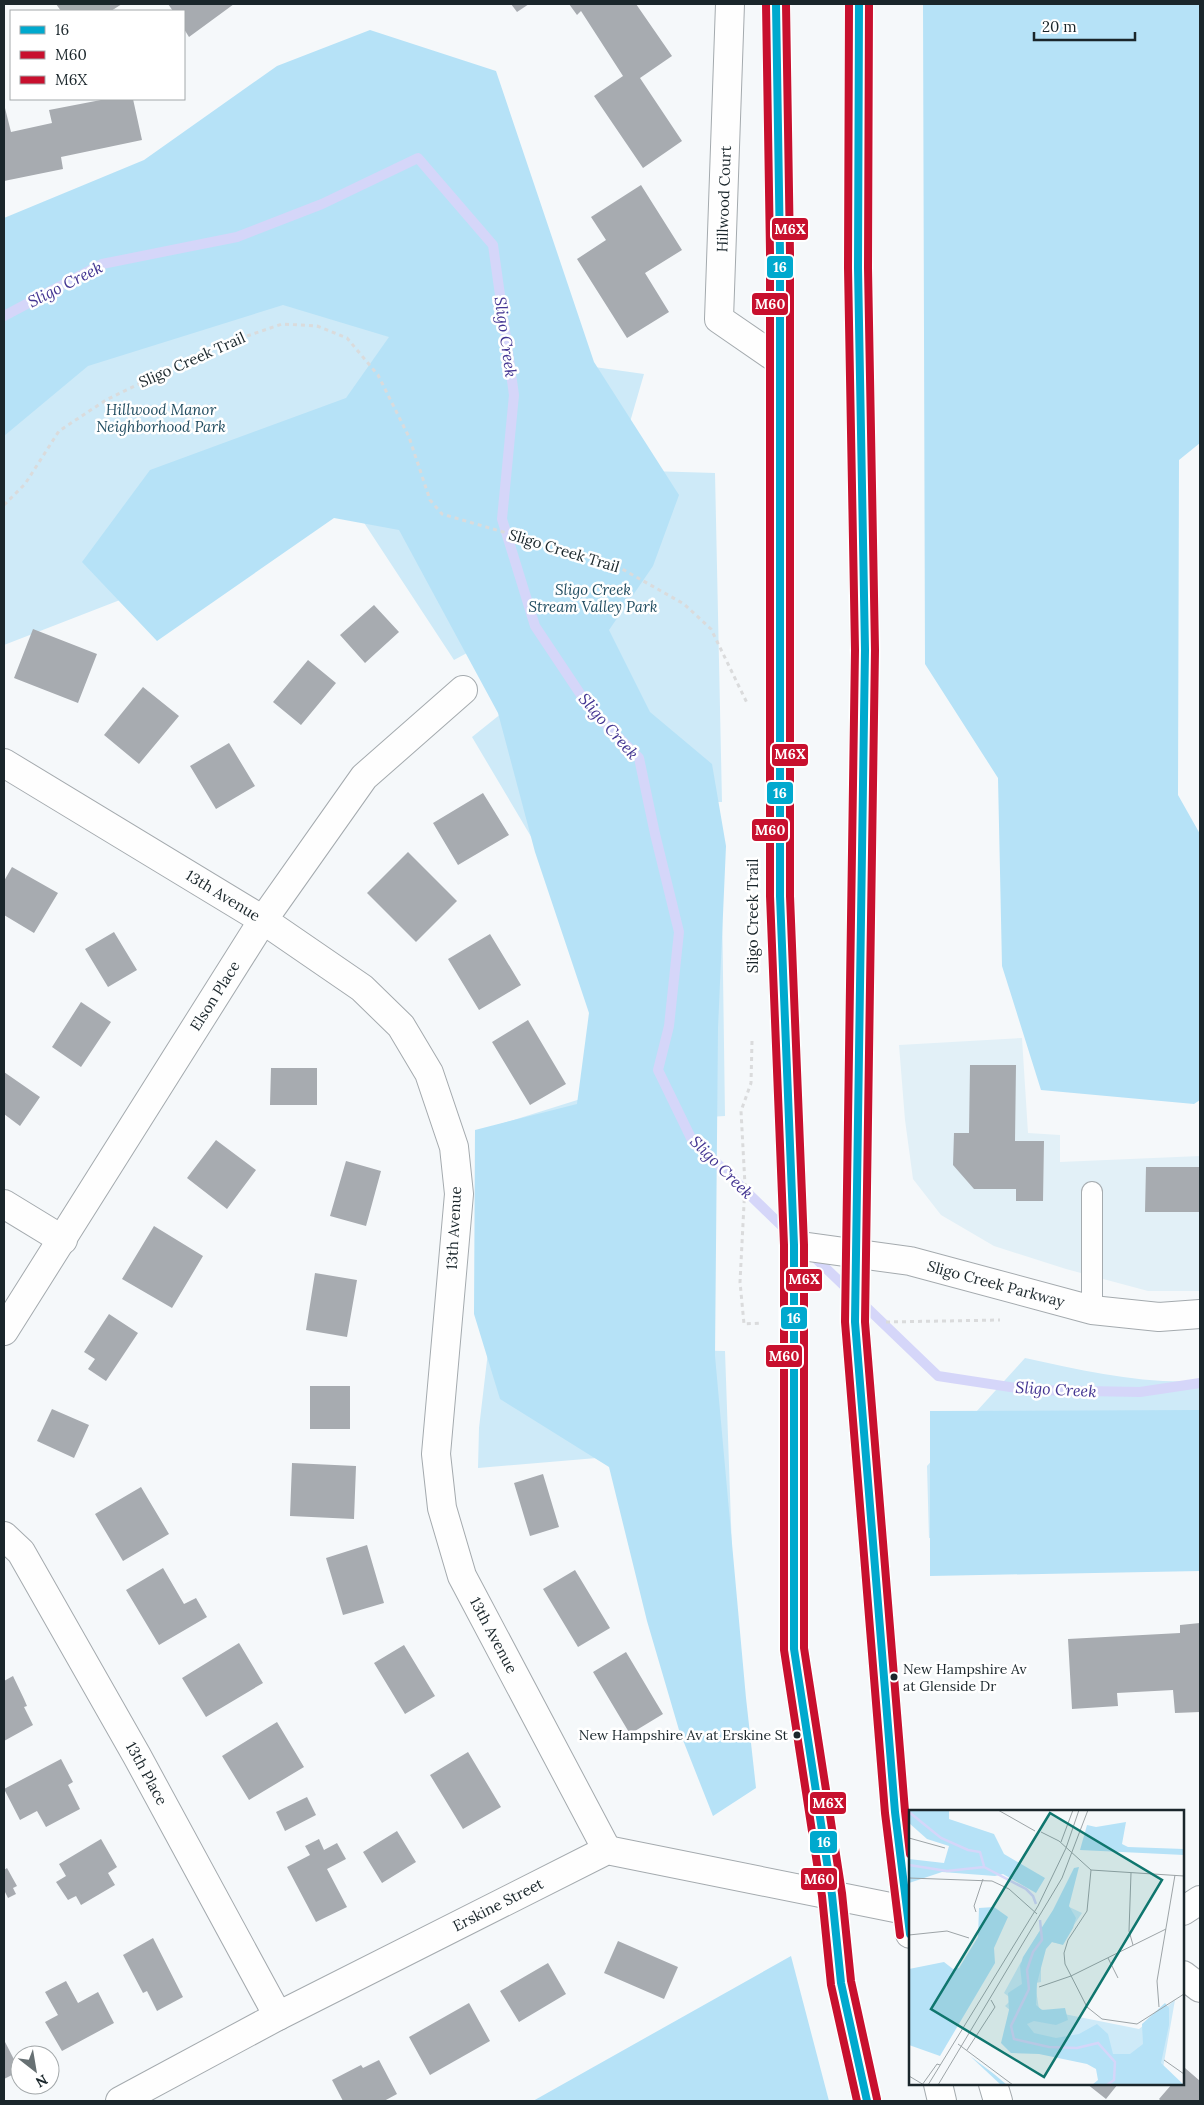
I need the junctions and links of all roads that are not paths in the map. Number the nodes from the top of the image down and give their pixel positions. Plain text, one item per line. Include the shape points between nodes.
1 (730, 4) edge
2 (776, 4) edge
3 (859, 4) edge
4 (780, 361) junction
5 (464, 690) dead end
6 (4, 762) edge
7 (263, 920) junction
8 (1092, 1192) dead end
9 (4, 1204) edge
10 (62, 1240) junction
11 (794, 1245) junction
12 (854, 1252) junction
13 (1092, 1310) junction
14 (1200, 1314) edge
15 (4, 1331) edge
16 (4, 1536) edge
17 (607, 1850) junction
18 (832, 1895) junction
19 (1200, 1900) edge
20 (1184, 1910) edge
21 (909, 1918) edge
22 (1184, 1976) edge
23 (1200, 1988) edge
24 (278, 2016) junction
25 (938, 2085) edge
26 (994, 2085) edge
27 (120, 2101) edge
28 (867, 2101) edge
29 (942, 2101) edge
30 (998, 2101) edge

1 - 4 street, Hillwood Court via 719,319
2 - 4 street
3 - 12 street via 858,268 865,650
4 - 11 street via 780,896
5 - 7 street, Elson Place via 364,778
6 - 7 street, 13th Avenue
7 - 10 street, Elson Place
7 - 17 street, 13th Avenue via 362,988 401,1026 428,1073 454,1147 458,1194 436,1454 442,1508 462,1576
8 - 13 lane
9 - 10 street
10 - 15 street, Elson Place
11 - 12 street, Sligo Creek Parkway
11 - 18 street via 794,1649
12 - 13 street, Sligo Creek Parkway via 910,1261
12 - 21 street via 855,1322 865,1454 894,1803
13 - 14 street, Sligo Creek Parkway via 1159,1317
16 - 24 street, 13th Place via 20,1552 132,1748
17 - 18 street
17 - 24 street, Erskine Street
18 - 21 street
18 - 28 street via 842,1983
19 - 20 street
22 - 23 street
24 - 27 street, Erskine Street
25 - 29 street
26 - 30 street

